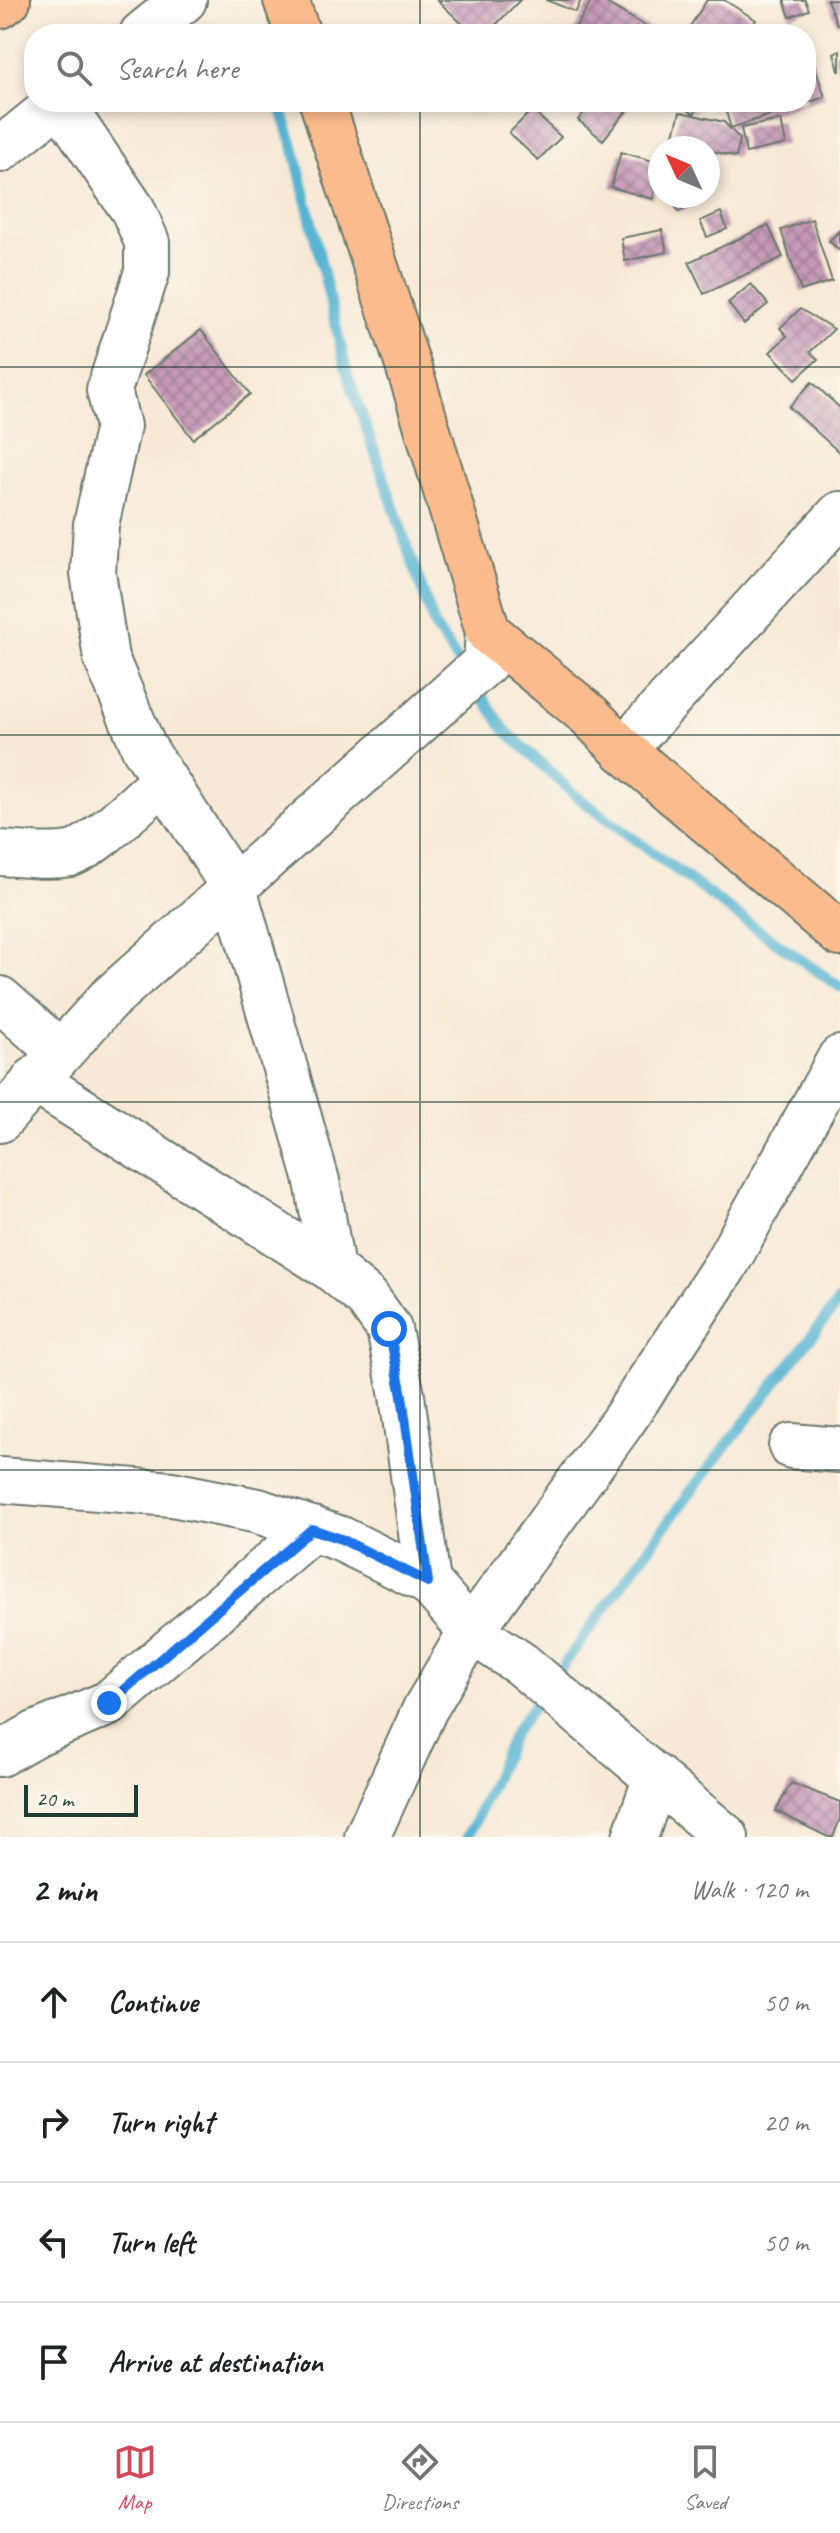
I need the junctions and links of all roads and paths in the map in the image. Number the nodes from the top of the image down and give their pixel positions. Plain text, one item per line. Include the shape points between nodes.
1 (8, 0) edge
2 (184, 0) edge
3 (286, 0) edge
4 (0, 6) edge
5 (154, 24) edge
6 (294, 24) edge
7 (48, 112) edge
8 (67, 112) edge
9 (325, 112) edge
10 (0, 150) edge
11 (836, 526) edge
12 (487, 647) junction
13 (623, 750) junction
14 (164, 780) junction
15 (0, 853) edge
16 (234, 888) junction
17 (840, 934) edge
18 (0, 999) edge
19 (840, 1058) edge
20 (47, 1066) junction
21 (0, 1120) edge
22 (332, 1269) junction
23 (791, 1446) dead end
24 (840, 1450) edge
25 (0, 1480) edge
26 (312, 1529) junction
27 (428, 1582) junction
28 (471, 1631) junction
29 (0, 1754) edge
30 (656, 1777) junction
31 (367, 1837) edge
32 (635, 1837) edge
33 (726, 1837) edge

1 - 4 main road
2 - 5 street
3 - 6 main road
7 - 10 street
8 - 14 street via 133,210 147,242 147,272 109,390 118,426 96,525 93,573 106,658 144,748
9 - 12 main road via 415,387
11 - 13 street
12 - 13 main road via 590,716
12 - 16 street via 440,703
13 - 17 main road
14 - 15 street via 74,853
14 - 16 street
16 - 20 street via 108,1000
16 - 22 street via 317,1181
18 - 20 street
19 - 28 street via 725,1266 623,1421
20 - 21 street
20 - 22 street
22 - 27 street via 367,1298 389,1329
23 - 24 street
25 - 26 street via 172,1494 258,1511
26 - 27 street
26 - 29 street via 109,1703
27 - 28 street
28 - 30 street via 521,1664
28 - 31 street via 425,1709
30 - 32 street
30 - 33 street

